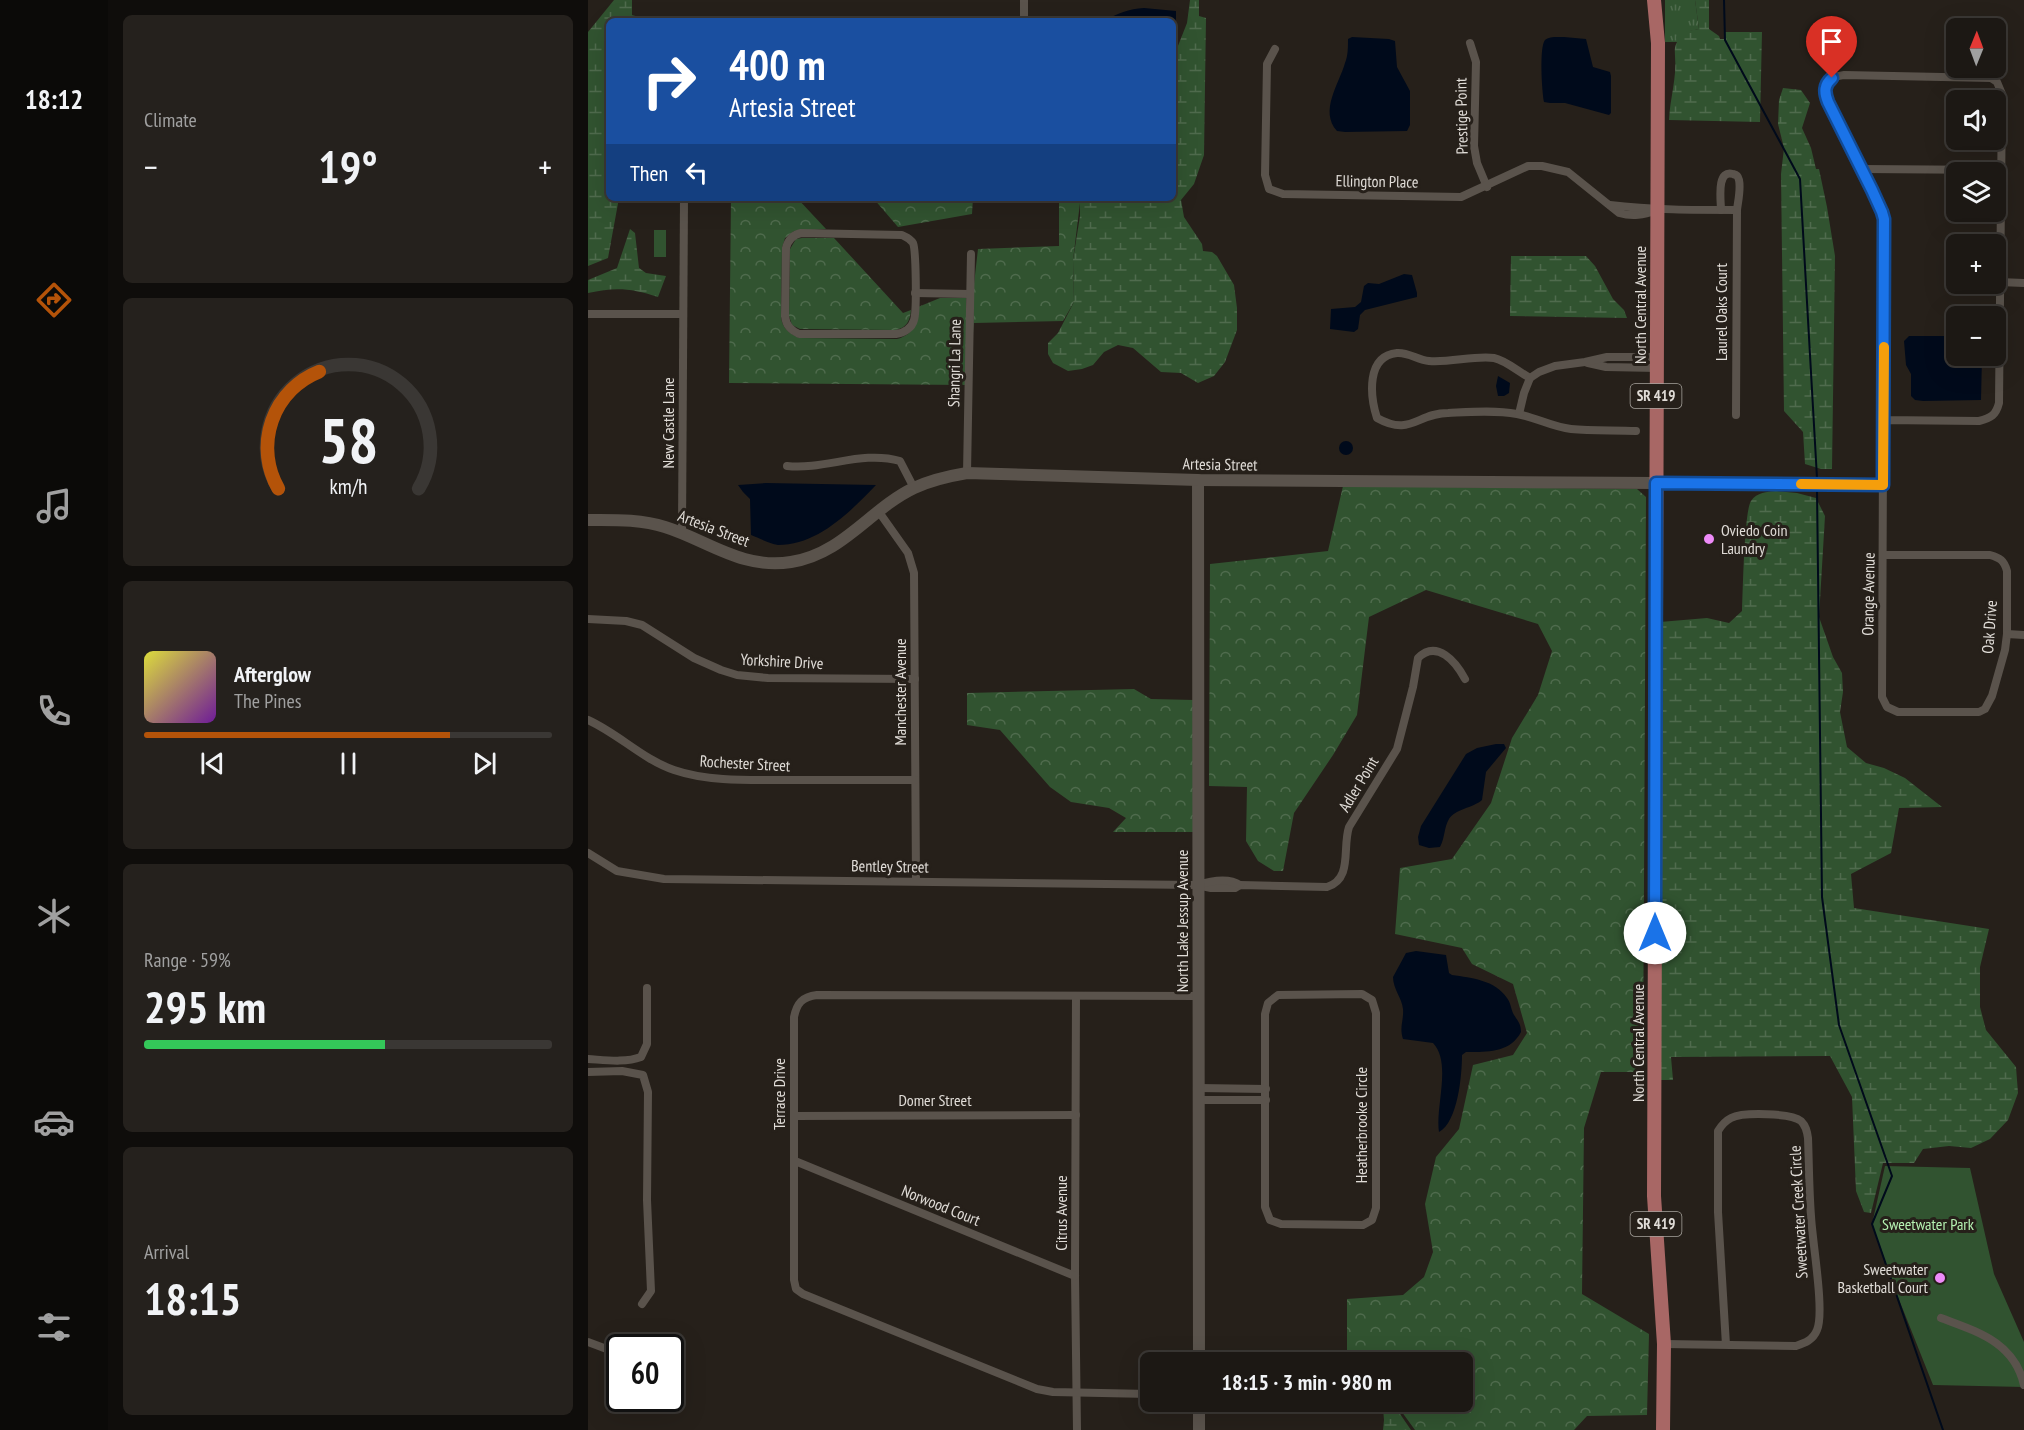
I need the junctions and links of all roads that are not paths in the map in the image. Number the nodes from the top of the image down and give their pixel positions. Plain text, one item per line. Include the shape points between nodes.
1 (1024, 0) edge
2 (1654, 0) edge
3 (1024, 18) edge
4 (1470, 44) dead end
5 (1275, 49) dead end
6 (2000, 162) edge
7 (1862, 169) junction
8 (1946, 170) edge
9 (1486, 187) junction
10 (684, 201) edge
11 (1657, 210) junction
12 (1721, 210) junction
13 (1737, 210) junction
14 (971, 254) dead end
15 (2006, 282) edge
16 (2024, 283) edge
17 (915, 293) junction
18 (970, 294) junction
19 (2000, 294) edge
20 (588, 314) edge
21 (683, 314) junction
22 (1656, 363) junction
23 (1530, 378) junction
24 (1519, 414) junction
25 (1736, 415) dead end
26 (1883, 420) junction
27 (1636, 430) dead end
28 (787, 466) dead end
29 (967, 473) junction
30 (1198, 480) junction
31 (1656, 483) junction
32 (1883, 485) junction
33 (914, 488) junction
34 (879, 512) junction
35 (588, 520) edge
36 (682, 532) junction
37 (1884, 555) junction
38 (588, 619) edge
39 (2007, 634) junction
40 (2024, 635) edge
41 (1465, 678) dead end
42 (915, 679) junction
43 (1884, 703) joint
44 (588, 720) edge
45 (915, 780) junction
46 (588, 853) edge
47 (916, 881) junction
48 (1197, 885) junction
49 (647, 988) dead end
50 (1076, 996) junction
51 (1199, 996) junction
52 (588, 1059) edge
53 (588, 1072) edge
54 (1235, 1088) junction
55 (1266, 1089) junction
56 (1199, 1094) junction
57 (1235, 1100) junction
58 (1266, 1100) junction
59 (1077, 1115) junction
60 (795, 1116) junction
61 (795, 1161) junction
62 (1075, 1275) junction
63 (642, 1304) dead end
64 (1941, 1317) dead end
65 (588, 1342) edge
66 (1664, 1344) junction
67 (1726, 1345) junction
68 (606, 1349) edge
69 (1199, 1352) edge
70 (2024, 1385) edge
71 (1076, 1392) junction
72 (1140, 1394) edge
73 (1199, 1412) edge
74 (1077, 1430) edge
75 (1198, 1430) edge
76 (1663, 1430) edge

1 - 3 street
2 - 11 main road, North Central Avenue / SR 419 via 1658,43
4 - 9 street, Prestige Point via 1476,62 1474,146
5 - 9 street, Ellington Place via 1267,64 1265,175 1269,189 1283,194 1461,197
6 - 7 street, Orange Avenue via 2001,94 1991,78 1836,76 1827,82 1826,95
7 - 8 street
7 - 26 street, Orange Avenue via 1884,219
9 - 11 street, Ellington Place via 1528,166 1554,167 1568,172 1610,205
10 - 21 street, New Castle Lane
11 - 12 street
11 - 22 main road, North Central Avenue / SR 419
12 - 13 street
12 - 13 street, Laurel Oaks Court via 1721,182 1728,173 1740,182
13 - 25 street, Laurel Oaks Court
14 - 18 street, Shangri La Lane
15 - 16 street
17 - 17 street via 914,321 902,333 799,334 785,322 788,242 801,234 902,235 910,239 915,250
17 - 18 street
18 - 29 street, Shangri La Lane
19 - 26 street via 1997,411 1979,421
20 - 21 street
21 - 36 street, New Castle Lane
22 - 23 street via 1607,357 1555,366
22 - 31 main road, North Central Avenue / SR 419
23 - 24 street
23 - 24 street via 1496,358 1427,361 1400,353 1378,363 1373,375 1372,402 1377,418 1388,424 1405,426 1442,413
24 - 27 street via 1571,429
26 - 32 street, Orange Avenue
28 - 33 street via 815,466 866,457 893,459 900,461
29 - 30 street, Artesia Street
29 - 33 street, Artesia Street
30 - 31 street, Artesia Street
30 - 48 street, North Lake Jessup Avenue
31 - 32 street, Artesia Street
31 - 66 main road, North Central Avenue / SR 419 via 1654,1196
32 - 37 street, Orange Avenue
33 - 34 street, Artesia Street
34 - 36 street, Artesia Street via 843,541 819,554 791,562 742,559
34 - 42 street, Manchester Avenue via 908,553 914,573
35 - 36 street, Artesia Street via 638,521
37 - 39 street, Oak Drive via 1999,558 2005,562 2007,571
37 - 43 street, Orange Avenue
38 - 42 street, Yorkshire Drive via 642,625 694,658 737,675
39 - 40 street
39 - 43 street, Oak Drive via 1992,696 1985,709 1972,713 1898,712
41 - 48 street, Adler Point via 1451,658 1438,651 1418,658 1397,749 1349,827 1345,867 1336,883 1327,887
42 - 45 street, Manchester Avenue
44 - 45 street, Rochester Street via 659,764 689,775 759,780
45 - 47 street, Manchester Avenue
46 - 47 street, Bentley Street via 617,871 663,879
47 - 48 street, Bentley Street
48 - 51 street, North Lake Jessup Avenue
49 - 52 street via 646,1044 641,1057
50 - 51 street, Terrace Drive
50 - 59 street, Citrus Avenue
50 - 60 street, Terrace Drive via 807,997 800,1001 794,1017
51 - 56 street, North Lake Jessup Avenue
53 - 63 street via 643,1075 648,1092 646,1200 651,1291
54 - 55 street
54 - 56 street
54 - 57 street
55 - 58 street, Heatherbrooke Circle
55 - 58 street, Heatherbrooke Circle via 1268,1003 1278,995 1362,994 1372,1000 1377,1013 1376,1208 1372,1220 1363,1225 1281,1224 1270,1220 1265,1207
56 - 57 street
56 - 69 street, North Lake Jessup Avenue
57 - 58 street
59 - 60 street, Domer Street
59 - 62 street, Citrus Avenue
60 - 61 street, Terrace Drive
61 - 62 street, Norwood Court
61 - 71 street, Terrace Drive via 794,1280 803,1294 1037,1389
62 - 71 street, Citrus Avenue
64 - 70 street via 1983,1334 2011,1355
65 - 68 street
66 - 67 street, Sweetwater Creek Circle
66 - 76 main road, North Central Avenue / SR 419
67 - 67 street, Sweetwater Creek Circle via 1796,1346 1812,1338 1817,1330 1809,1138 1807,1129 1794,1117 1740,1115 1723,1123 1718,1131 1718,1212
71 - 72 street, Terrace Drive
71 - 74 street, Citrus Avenue
73 - 75 street

